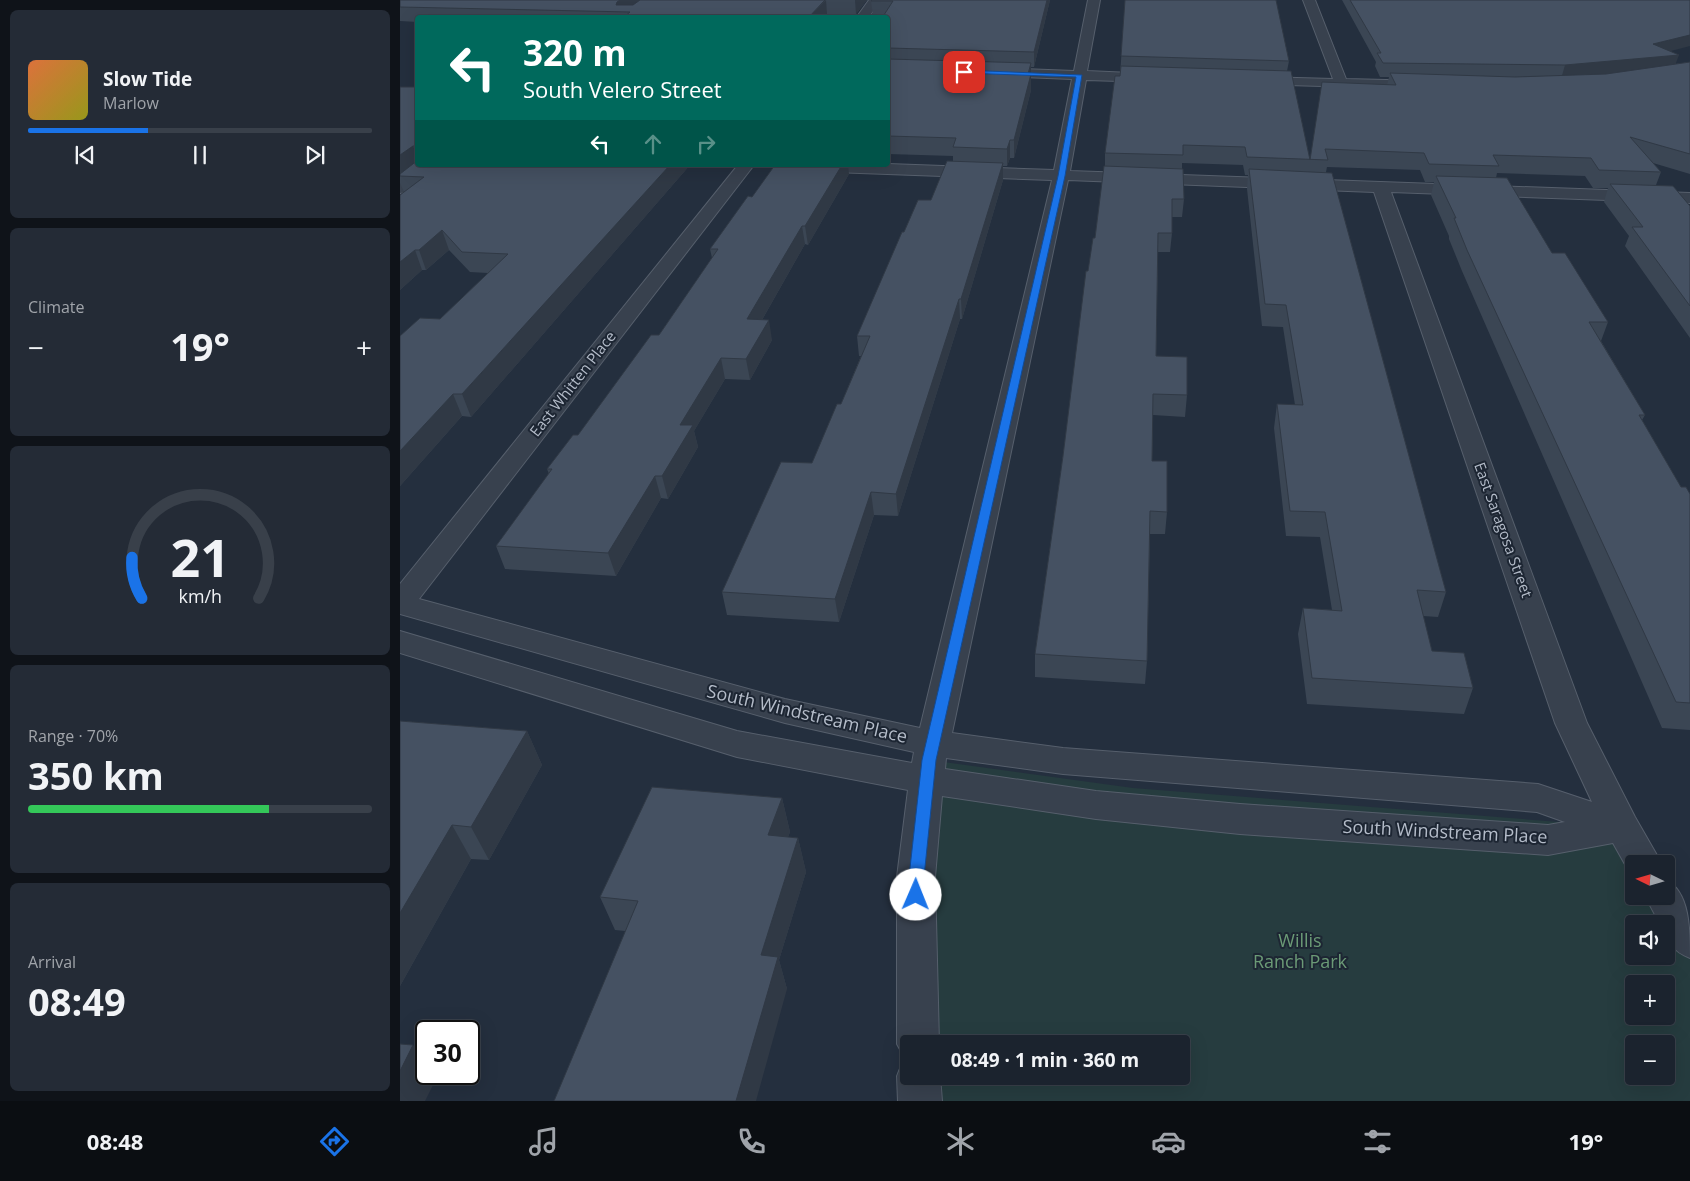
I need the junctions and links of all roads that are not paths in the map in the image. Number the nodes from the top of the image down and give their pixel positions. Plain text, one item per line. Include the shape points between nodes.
1 (875, 0) edge
2 (1094, 0) edge
3 (1309, 0) edge
4 (864, 15) edge
5 (983, 72) edge
6 (1079, 75) junction
7 (1166, 78) edge
8 (1244, 80) edge
9 (1341, 83) junction
10 (1435, 86) edge
11 (428, 167) edge
12 (744, 167) edge
13 (829, 167) edge
14 (1062, 176) junction
15 (400, 188) edge
16 (1382, 188) junction
17 (1690, 198) edge
18 (400, 604) edge
19 (400, 642) edge
20 (932, 743) junction
21 (927, 780) junction
22 (1622, 827) junction
23 (1639, 855) edge
24 (1669, 905) edge
25 (1690, 940) edge
26 (918, 1035) edge
27 (919, 1085) edge
28 (920, 1101) edge

1 - 4 street
2 - 6 street
3 - 9 street
5 - 6 street
6 - 7 street
6 - 14 street
8 - 9 street
9 - 10 street
11 - 15 street
12 - 18 street, East Whitten Place
13 - 14 street
14 - 16 street
14 - 20 street
16 - 17 street
16 - 22 street, East Saragosa Street via 1572,722
18 - 20 street, South Windstream Place via 666,680 794,713
19 - 21 street, South Windstream Place via 737,744
20 - 21 street
20 - 22 street, South Windstream Place via 1062,761 1538,798
21 - 22 street, South Windstream Place via 1096,805 1230,818 1548,840
21 - 26 street via 916,877
22 - 23 street, East Saragosa Street
24 - 25 street
27 - 28 street

